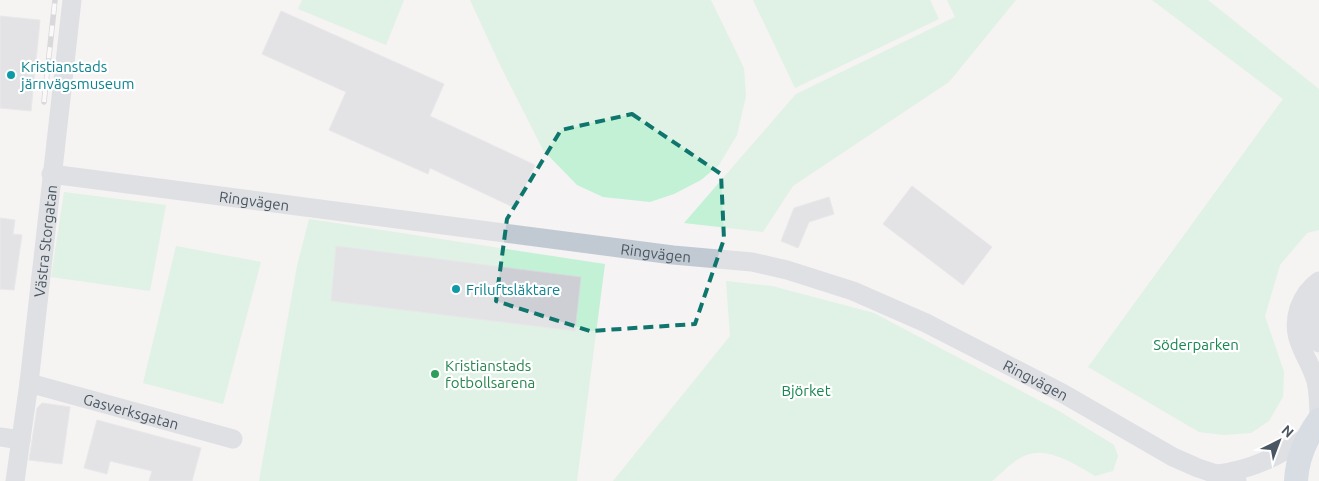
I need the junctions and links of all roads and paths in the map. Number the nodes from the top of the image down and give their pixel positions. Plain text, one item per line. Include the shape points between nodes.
1 (72, 0) edge
2 (51, 174) junction
3 (1319, 281) edge
4 (1319, 302) edge
5 (1319, 343) edge
6 (29, 383) junction
7 (1315, 426) edge
8 (0, 437) edge
9 (233, 439) dead end
10 (21, 440) junction
11 (1217, 474) junction
12 (15, 481) edge
13 (1237, 481) edge
14 (1296, 481) edge

1 - 2 street, Västra Storgatan
2 - 6 street, Västra Storgatan
2 - 11 street, Ringvägen via 673,255 752,262 787,270 853,291 926,323 1062,393 1173,457
3 - 7 street via 1301,302 1295,323 1298,340 1316,381
4 - 5 street via 1314,323
6 - 9 street, Gasverksgatan
6 - 10 street, Västra Storgatan
7 - 11 street via 1280,455 1249,468
7 - 14 main road via 1301,453
8 - 10 street
10 - 12 street, Västra Storgatan
11 - 13 street, Ringvägen

